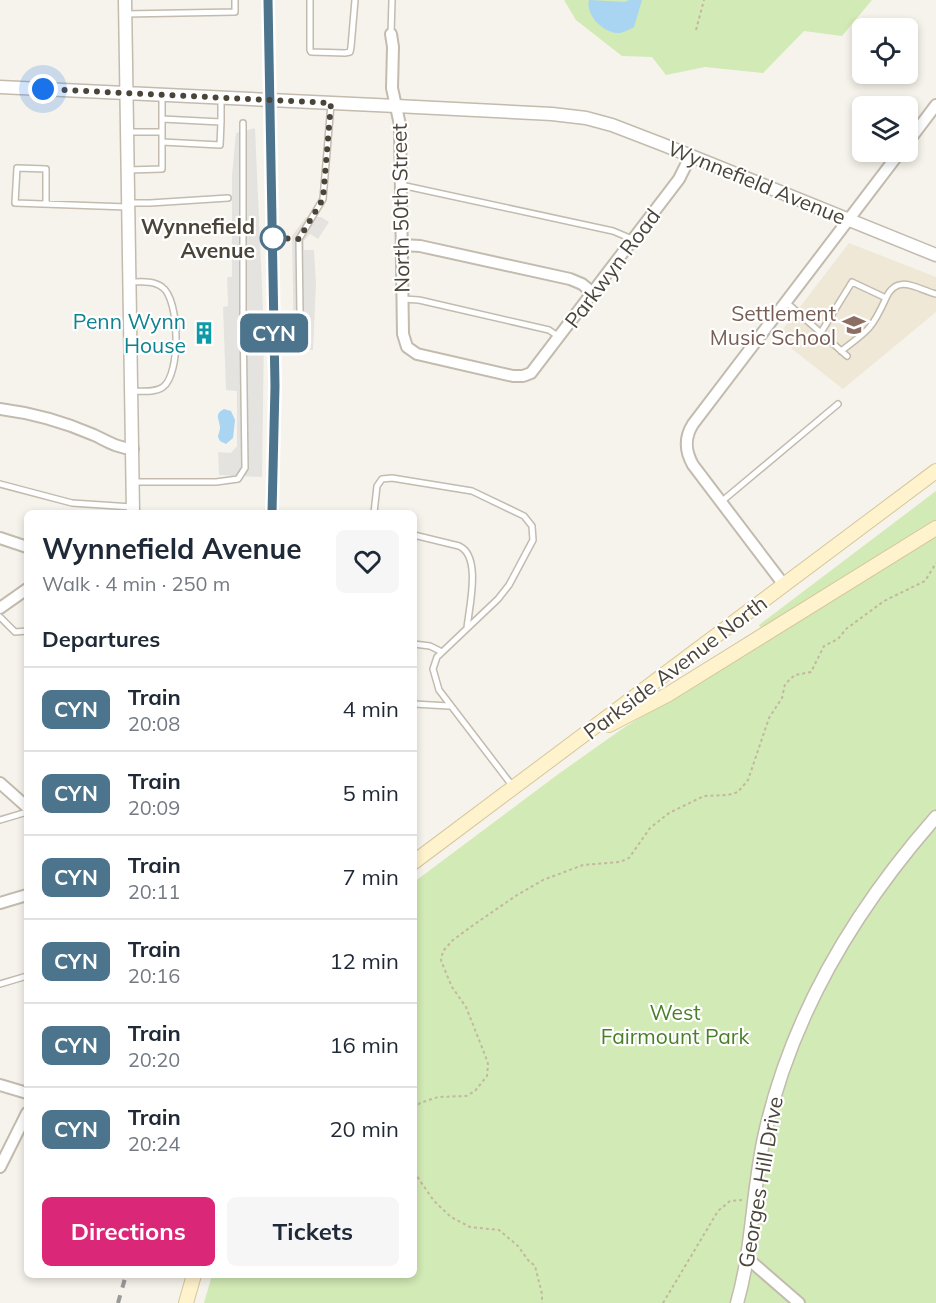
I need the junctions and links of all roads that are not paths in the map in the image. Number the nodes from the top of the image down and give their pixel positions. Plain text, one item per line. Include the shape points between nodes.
1 (125, 0) edge
2 (235, 0) edge
3 (310, 0) edge
4 (355, 0) edge
5 (393, 0) edge
6 (125, 14) junction
7 (391, 34) joint
8 (0, 87) edge
9 (126, 93) junction
10 (162, 95) junction
11 (221, 98) junction
12 (331, 103) junction
13 (936, 105) edge
14 (396, 106) junction
15 (162, 119) junction
16 (221, 122) junction
17 (243, 123) dead end
18 (918, 129) edge
19 (127, 132) junction
20 (161, 132) junction
21 (162, 142) junction
22 (691, 155) junction
23 (892, 162) edge
24 (128, 170) junction
25 (401, 185) junction
26 (228, 198) dead end
27 (46, 203) junction
28 (129, 205) junction
29 (849, 219) junction
30 (634, 240) junction
31 (402, 245) junction
32 (936, 255) edge
33 (130, 282) junction
34 (593, 292) junction
35 (936, 294) edge
36 (886, 298) junction
37 (403, 299) junction
38 (786, 302) junction
39 (300, 313) road end
40 (820, 334) junction
41 (559, 337) junction
42 (841, 351) junction
43 (847, 356) dead end
44 (526, 376) joint
45 (132, 391) junction
46 (838, 404) dead end
47 (0, 409) edge
48 (132, 449) junction
49 (936, 471) edge
50 (133, 482) junction
51 (0, 484) edge
52 (721, 502) junction
53 (133, 510) edge
54 (374, 510) edge
55 (936, 528) edge
56 (417, 537) edge
57 (0, 538) edge
58 (24, 545) edge
59 (784, 585) junction
60 (24, 591) edge
61 (0, 607) edge
62 (0, 617) edge
63 (467, 628) junction
64 (24, 631) edge
65 (417, 644) edge
66 (442, 652) junction
67 (417, 704) edge
68 (450, 706) junction
69 (570, 746) junction
70 (0, 783) edge
71 (514, 788) junction
72 (24, 804) edge
73 (24, 813) edge
74 (936, 817) edge
75 (0, 820) edge
76 (417, 860) edge
77 (24, 896) edge
78 (0, 903) edge
79 (24, 977) edge
80 (0, 984) edge
81 (0, 1085) edge
82 (24, 1092) edge
83 (24, 1119) edge
84 (1, 1161) edge
85 (747, 1258) junction
86 (193, 1278) edge
87 (186, 1303) edge
88 (736, 1303) edge
89 (799, 1303) edge

1 - 6 street
2 - 6 lane via 235,12
3 - 4 lane via 311,52 345,53 351,47
5 - 7 lane
6 - 9 street
7 - 14 street, North 50th Street via 391,80
8 - 9 street, Wynnefield Avenue
9 - 10 street, Wynnefield Avenue
9 - 19 street
10 - 11 street, Wynnefield Avenue
10 - 15 lane
11 - 12 street, Wynnefield Avenue
11 - 16 lane
12 - 14 street, Wynnefield Avenue
12 - 39 lane via 323,199 299,239
13 - 18 street
14 - 22 street, Wynnefield Avenue via 586,118
14 - 25 street, North 50th Street
15 - 16 lane
15 - 20 lane
16 - 21 lane via 220,145
17 - 50 lane via 245,468 238,479 216,482
19 - 20 lane
19 - 24 street
20 - 21 lane
21 - 24 lane via 162,169
22 - 29 street, Wynnefield Avenue
22 - 30 street, Parkwyn Road via 679,179
23 - 29 street
24 - 28 street
25 - 30 lane via 613,231
25 - 31 street, North 50th Street
26 - 28 lane
27 - 27 lane via 46,169 17,168 15,203
27 - 28 lane
28 - 33 street
29 - 32 street, Wynnefield Avenue
29 - 38 street
30 - 34 street, Parkwyn Road
31 - 34 street via 570,279
31 - 37 street, North 50th Street
33 - 45 street
33 - 45 lane via 157,284 167,291 173,307 175,349 168,383 158,390
34 - 41 street, Parkwyn Road
35 - 36 lane via 901,284 891,289
36 - 40 lane via 852,282
36 - 42 lane via 868,331
37 - 41 lane via 549,330
37 - 44 street, North 50th Street via 407,347 422,356
38 - 40 lane
38 - 52 street via 689,430 689,458
40 - 42 lane
41 - 44 street, Parkwyn Road via 537,368
42 - 43 lane
45 - 48 street
46 - 52 lane
47 - 48 street via 60,422 118,447
48 - 50 street
49 - 59 main road, Parkside Avenue North
50 - 53 street
51 - 53 lane via 72,503
52 - 59 street
54 - 63 lane via 377,486 382,479 392,478 472,491 529,520 533,540 513,578
55 - 69 main road via 667,695
56 - 63 lane via 459,546 468,552 472,572
57 - 58 street
59 - 69 main road, Parkside Avenue North
60 - 61 street
62 - 64 lane via 15,632
63 - 66 lane
65 - 66 lane
66 - 68 lane via 434,663 433,676
67 - 68 lane
68 - 71 lane
69 - 71 main road, Parkside Avenue North
70 - 72 street
71 - 76 main road, Parkside Avenue North
73 - 75 lane
74 - 85 street, Georges Hill Drive via 865,909 802,1020 780,1075 765,1135
77 - 78 street
79 - 80 lane
81 - 82 street
83 - 84 street
85 - 88 street, Georges Hill Drive
85 - 89 street
86 - 87 main road

